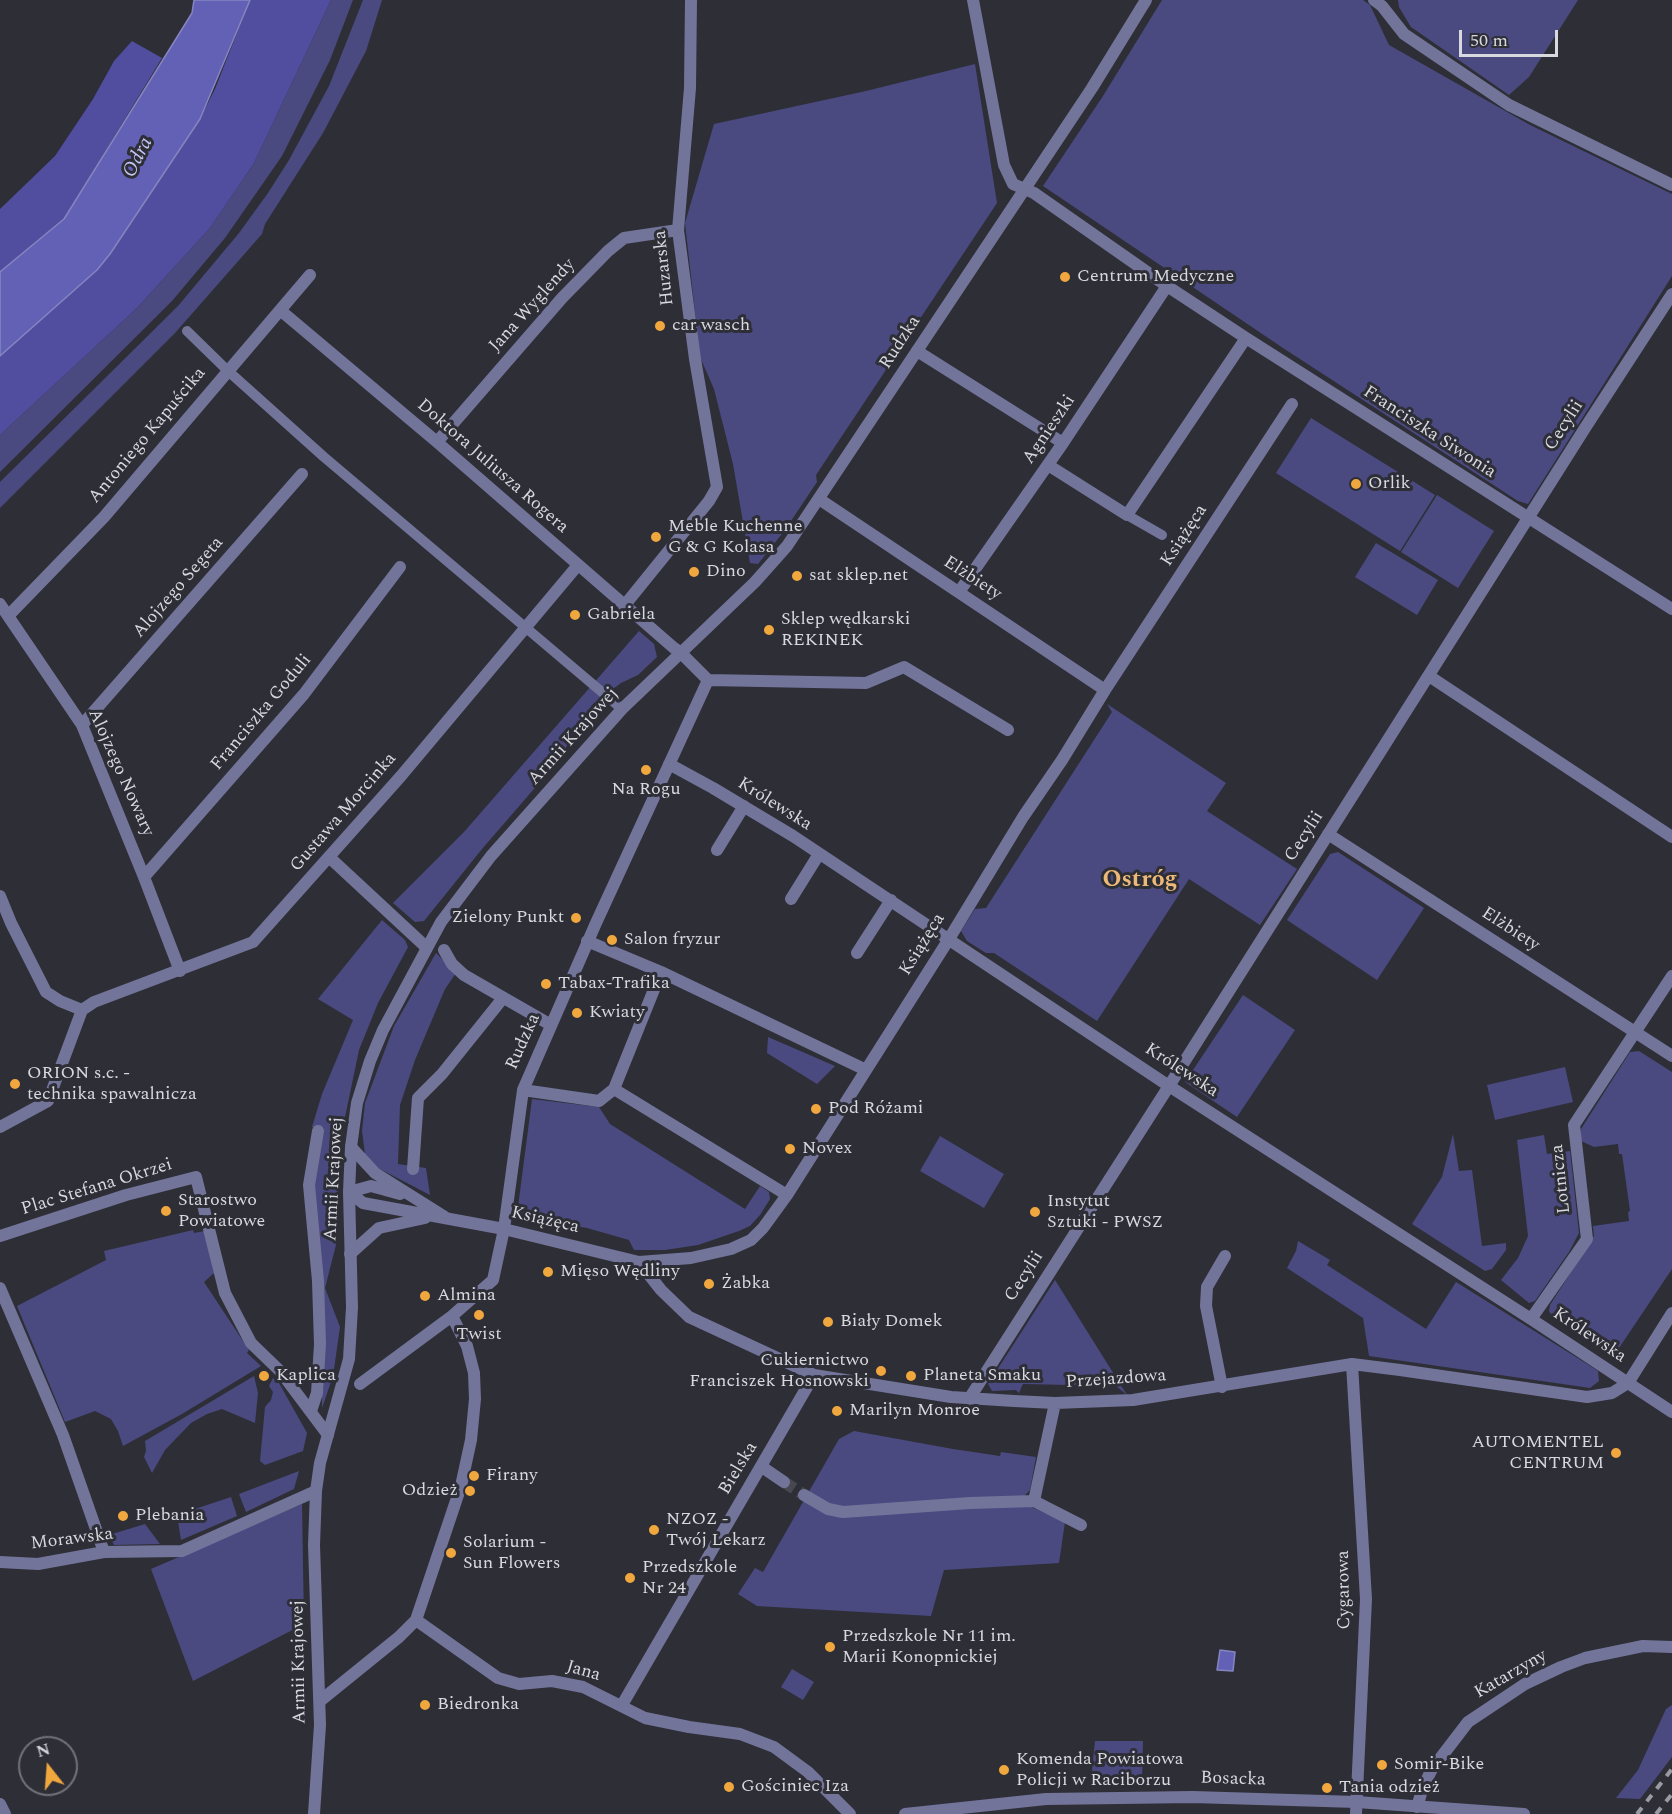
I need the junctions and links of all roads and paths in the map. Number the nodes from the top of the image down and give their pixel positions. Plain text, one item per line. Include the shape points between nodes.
1 (691, 0) edge
2 (973, 0) edge
3 (1146, 0) edge
4 (1374, 0) edge
5 (1672, 184) edge
6 (1024, 189) junction
7 (678, 230) junction
8 (310, 275) dead end
9 (1167, 286) junction
10 (1672, 294) edge
11 (280, 310) junction
12 (187, 332) dead end
13 (1246, 338) junction
14 (917, 351) junction
15 (227, 370) junction
16 (1292, 404) dead end
17 (437, 442) junction
18 (1063, 443) junction
19 (1047, 465) junction
20 (302, 474) dead end
21 (819, 499) junction
22 (1127, 515) junction
23 (1528, 519) junction
24 (1162, 536) dead end
25 (578, 565) junction
26 (400, 567) dead end
27 (959, 592) junction
28 (0, 604) edge
29 (624, 606) junction
30 (1672, 609) edge
31 (9, 615) junction
32 (526, 627) junction
33 (681, 652) junction
34 (1429, 676) junction
35 (708, 680) junction
36 (1105, 690) junction
37 (622, 709) junction
38 (82, 725) junction
39 (1008, 730) dead end
40 (669, 764) junction
41 (744, 807) junction
42 (1328, 834) junction
43 (1672, 837) edge
44 (717, 850) dead end
45 (819, 854) junction
46 (329, 857) junction
47 (144, 877) junction
48 (0, 896) edge
49 (791, 899) dead end
50 (891, 900) junction
51 (5, 925) edge
52 (949, 939) junction
53 (587, 941) junction
54 (426, 947) junction
55 (444, 950) dead end
56 (857, 953) dead end
57 (180, 971) junction
58 (661, 972) junction
59 (1672, 976) edge
60 (503, 998) junction
61 (82, 1010) junction
62 (551, 1025) junction
63 (1636, 1032) junction
64 (1672, 1056) edge
65 (866, 1070) junction
66 (1169, 1086) junction
67 (614, 1089) junction
68 (523, 1090) junction
69 (3, 1121) edge
70 (318, 1131) dead end
71 (351, 1147) junction
72 (413, 1169) dead end
73 (349, 1192) junction
74 (787, 1195) junction
75 (414, 1198) junction
76 (430, 1217) junction
77 (446, 1218) junction
78 (504, 1229) junction
79 (0, 1236) edge
80 (350, 1254) junction
81 (1225, 1256) dead end
82 (639, 1262) junction
83 (0, 1288) edge
84 (1672, 1313) edge
85 (452, 1316) junction
86 (1531, 1319) junction
87 (1352, 1364) junction
88 (814, 1376) junction
89 (1628, 1383) junction
90 (360, 1384) dead end
91 (1222, 1387) junction
92 (969, 1399) junction
93 (1055, 1403) junction
94 (311, 1411) junction
95 (1672, 1412) edge
96 (328, 1435) junction
97 (762, 1467) junction
98 (784, 1482) tunnel mouth
99 (316, 1491) junction
100 (804, 1495) tunnel mouth
101 (1034, 1501) junction
102 (1081, 1525) dead end
103 (104, 1552) junction
104 (0, 1562) edge
105 (416, 1620) junction
106 (1672, 1647) edge
107 (320, 1701) junction
108 (622, 1706) junction
109 (0, 1804) edge
110 (1417, 1807) junction
111 (1357, 1808) edge
112 (5, 1814) edge
113 (314, 1814) edge
114 (850, 1814) edge
115 (905, 1814) edge
116 (1388, 1814) edge
117 (1524, 1814) edge

1 - 7 street, Huzarska via 690,87
2 - 6 street, Franciszka Siwonia via 1004,165 1013,184
3 - 6 street, Rudzka
4 - 5 street via 1404,34 1509,105
6 - 9 street, Franciszka Siwonia via 1076,220
6 - 14 street, Rudzka
7 - 17 street, Jana Wyglendy via 624,238 608,251
7 - 29 street, Huzarska via 717,487
8 - 11 street, Antoniego Kapuścika
9 - 13 street, Franciszka Siwonia
9 - 18 street, Agnieszki
10 - 23 street, Cecylii
11 - 15 street, Antoniego Kapuścika
11 - 17 street, Doktora Juliusza Rogera
12 - 15 street
13 - 22 street
13 - 23 street, Franciszka Siwonia
14 - 18 street
14 - 21 street, Rudzka
15 - 31 street, Antoniego Kapuścika via 104,517
15 - 32 street
16 - 36 street, Książęca
17 - 25 street, Doktora Juliusza Rogera
18 - 19 street, Agnieszki
19 - 22 street
19 - 27 street, Agnieszki
20 - 38 street, Alojzego Segeta
21 - 27 street, Elżbiety
21 - 33 street, Rudzka via 766,571
22 - 24 street
23 - 30 street, Franciszka Siwonia
23 - 34 street, Cecylii
25 - 29 street, Doktora Juliusza Rogera
25 - 32 street, Gustawa Morcinka
26 - 47 street, Franciszka Goduli via 304,694
27 - 36 street, Elżbiety
28 - 31 street, Alojzego Nowary
29 - 33 street, Doktora Juliusza Rogera
31 - 38 street, Alojzego Nowary
32 - 37 street
32 - 46 street, Gustawa Morcinka
33 - 35 street
33 - 37 street, Armii Krajowej
34 - 42 street, Cecylii
34 - 43 street
35 - 39 street via 866,683 904,667
35 - 40 street, Rudzka
36 - 52 street, Książęca
37 - 54 street, Armii Krajowej via 491,856
38 - 47 street, Alojzego Nowary
40 - 41 street, Królewska
40 - 53 street, Rudzka
41 - 44 street
41 - 45 street, Królewska
42 - 63 street, Elżbiety
42 - 66 street, Cecylii
45 - 49 street
45 - 50 street, Królewska
46 - 54 street
46 - 57 street, Gustawa Morcinka via 253,942
47 - 57 street, Alojzego Nowary
48 - 51 street
50 - 52 street, Królewska
50 - 56 street
51 - 61 street via 46,992
52 - 65 street, Książęca
52 - 66 street, Królewska
53 - 58 street
53 - 62 street, Rudzka
54 - 71 street, Armii Krajowej via 370,1061 357,1103
55 - 60 street via 458,970
57 - 61 street, Gustawa Morcinka
58 - 65 street
58 - 67 street
59 - 63 street, Lotnicza
60 - 62 street
60 - 72 street via 418,1098
61 - 69 street via 48,1101
62 - 68 street, Rudzka
63 - 64 street, Elżbiety
63 - 86 street, Lotnicza via 1574,1125 1587,1239
65 - 74 street, Książęca
66 - 86 street, Królewska
66 - 92 street, Cecylii
67 - 68 street via 599,1101
67 - 74 street
68 - 78 street, Rudzka
70 - 94 street via 309,1185 320,1344
71 - 73 street, Armii Krajowej
71 - 75 street, Książęca via 375,1173
73 - 75 street, Książęca via 371,1186
73 - 76 street, Książęca via 363,1203
73 - 80 street, Armii Krajowej
74 - 82 street, Książęca via 751,1240 691,1258
75 - 77 street, Książęca
76 - 77 street, Książęca
76 - 80 street, Książęca via 379,1228
77 - 78 street, Książęca
78 - 82 street, Książęca
78 - 85 street, Rudzka via 493,1280
79 - 94 street, Plac Stefana Okrzei via 126,1195 196,1178 225,1293 251,1344 280,1371
80 - 96 street, Armii Krajowej via 349,1359
81 - 91 street via 1207,1287 1206,1306
82 - 88 street, Przejazdowa via 689,1317
83 - 103 street via 63,1435
84 - 89 street
85 - 90 street, Rudzka
85 - 105 street via 472,1364 475,1399 471,1440 461,1486
86 - 89 street, Królewska
87 - 89 street, Przejazdowa via 1587,1397 1612,1393
87 - 91 street, Przejazdowa
87 - 111 street, Cygarowa via 1366,1599
88 - 92 street, Przejazdowa
88 - 97 street, Bielska
89 - 95 street, Królewska
91 - 93 street, Przejazdowa via 1133,1400
92 - 93 street, Przejazdowa
93 - 101 street
94 - 96 street, Plac Stefana Okrzei
96 - 99 street, Armii Krajowej
97 - 98 street
97 - 108 street, Bielska
99 - 103 street, Morawska via 182,1551
99 - 107 street, Armii Krajowej
100 - 101 street via 828,1509 843,1512
101 - 102 street
103 - 104 street, Morawska via 38,1564
105 - 107 street
105 - 108 street, Jana via 498,1678 519,1684 552,1681 583,1687
106 - 110 street, Katarzyny via 1643,1646 1585,1659 1525,1684 1468,1722 1432,1769
107 - 113 street, Armii Krajowej
108 - 114 street, Jana via 645,1718 740,1734 774,1747 808,1772
109 - 112 street
110 - 111 street, Bosacka
110 - 116 street, Bosacka
110 - 117 street, Bosacka
111 - 115 street, Bosacka via 1209,1798 1121,1797

